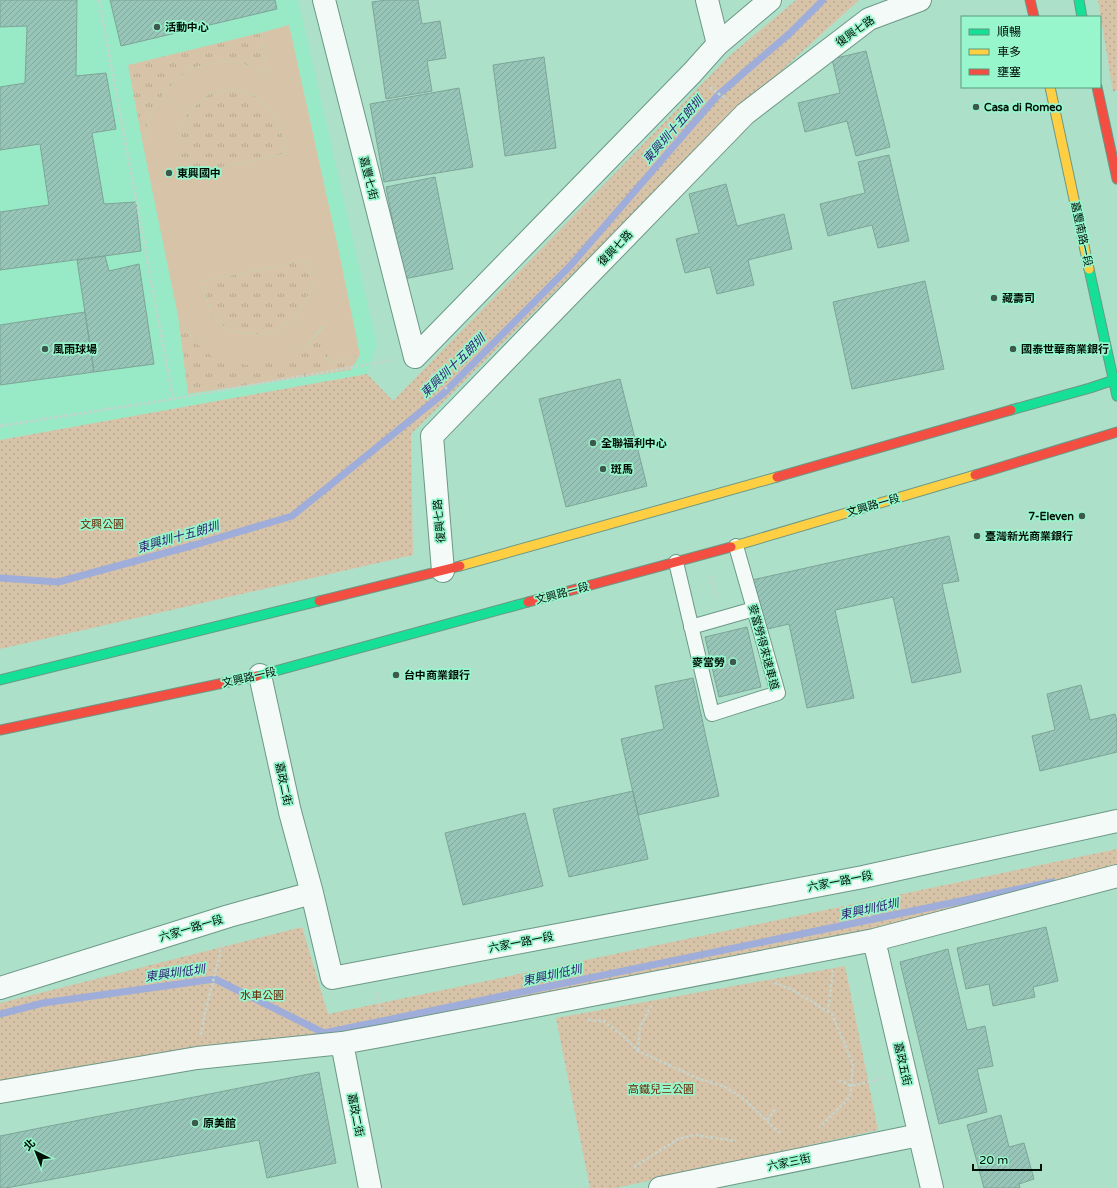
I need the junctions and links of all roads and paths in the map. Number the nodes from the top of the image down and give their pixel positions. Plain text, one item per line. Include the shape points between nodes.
1 (99, 0) edge
2 (324, 0) edge
3 (707, 0) edge
4 (770, 0) edge
5 (920, 0) edge
6 (1030, 0) edge
7 (1079, 0) edge
8 (1034, 16) edge
9 (1082, 16) edge
10 (718, 44) junction
11 (692, 73) junction
12 (1050, 88) edge
13 (1097, 88) edge
14 (745, 114) junction
15 (1117, 179) edge
16 (414, 357) junction
17 (1115, 380) edge
18 (1117, 396) edge
19 (173, 399) junction
20 (463, 405) junction
21 (0, 426) edge
22 (1117, 432) edge
23 (736, 546) junction
24 (676, 562) junction
25 (443, 571) junction
26 (754, 609) junction
27 (691, 627) junction
28 (260, 675) junction
29 (0, 680) edge
30 (0, 730) edge
31 (1117, 821) edge
32 (1117, 876) edge
33 (863, 877) junction
34 (312, 893) junction
35 (874, 940) junction
36 (217, 965) dead end
37 (833, 969) dead end
38 (371, 970) junction
39 (771, 982) dead end
40 (0, 988) edge
41 (652, 1004) dead end
42 (828, 1012) junction
43 (204, 1017) dead end
44 (584, 1020) dead end
45 (386, 1035) junction
46 (342, 1043) junction
47 (638, 1051) junction
48 (885, 1077) dead end
49 (839, 1080) dead end
50 (852, 1086) junction
51 (0, 1092) edge
52 (776, 1108) dead end
53 (767, 1120) junction
54 (820, 1127) dead end
55 (781, 1134) dead end
56 (919, 1135) junction
57 (736, 1141) dead end
58 (634, 1167) dead end
59 (370, 1188) edge
60 (660, 1188) edge
61 (932, 1188) edge

1 - 19 path
2 - 16 street, 嘉豐七街
3 - 10 street
4 - 10 street
5 - 14 street, 復興七路 via 869,19
6 - 8 street
7 - 9 street
10 - 11 street
11 - 14 path
11 - 16 street
12 - 17 street, 嘉豐南路一段
13 - 15 street
14 - 20 street, 復興七路
16 - 19 path
16 - 20 path
17 - 18 street, 嘉豐南路一段
17 - 25 street
19 - 21 path
20 - 25 street, 復興七路 via 432,436
22 - 23 street, 文興路一段
23 - 24 street, 文興路一段
23 - 26 lane, 麥當勞得來速車道
24 - 27 lane, 麥當勞得來速車道
24 - 28 street, 文興路一段
25 - 29 street
26 - 27 lane
26 - 27 lane, 麥當勞得來速車道 via 778,693 712,714
28 - 30 street, 文興路一段
28 - 34 street, 嘉政二街 via 290,812
31 - 33 street, 六家一路一段
32 - 35 street
33 - 35 path
33 - 38 street, 六家一路一段
34 - 38 street, 六家一路一段 via 332,978
34 - 40 street, 六家一路一段 via 229,916
35 - 45 street
35 - 56 street, 嘉政五街
36 - 43 path
37 - 42 path
38 - 45 path
39 - 42 path via 791,989
41 - 47 path via 640,1027
42 - 50 path via 832,1014 853,1064
44 - 47 path via 604,1021
45 - 46 street
46 - 51 street via 197,1058
46 - 59 street, 嘉政二街
47 - 53 path via 697,1078 724,1086 744,1099
48 - 50 path
49 - 50 path
50 - 54 path via 850,1097
52 - 53 path
53 - 55 path
56 - 60 street, 六家三街
56 - 61 street, 嘉政五街
57 - 58 path via 696,1135 678,1139

